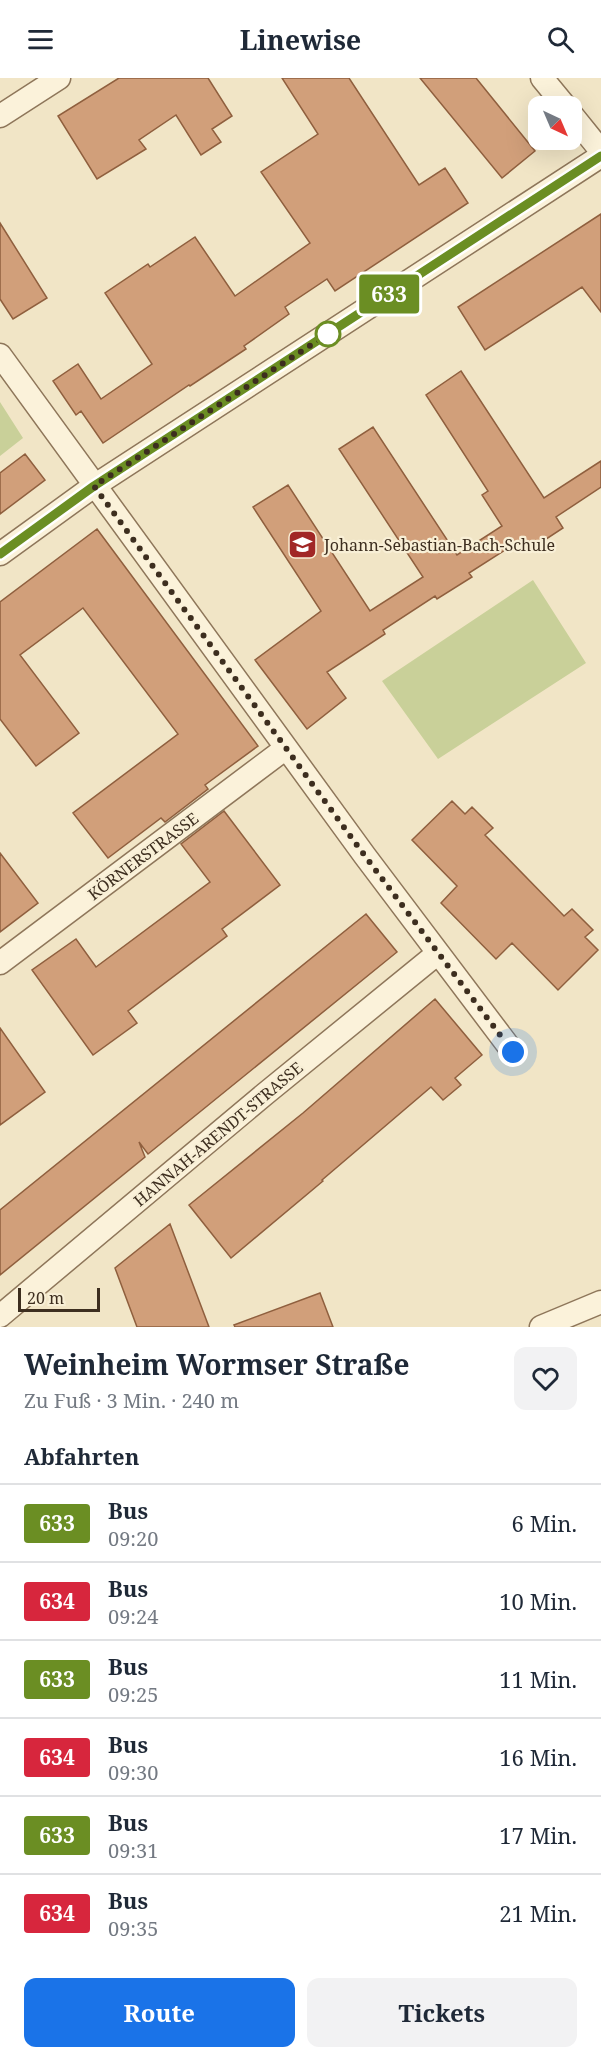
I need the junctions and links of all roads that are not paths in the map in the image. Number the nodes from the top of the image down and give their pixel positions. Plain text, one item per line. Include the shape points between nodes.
1 (59, 78) edge
2 (542, 78) edge
3 (557, 96) edge
4 (0, 116) edge
5 (582, 127) edge
6 (601, 151) edge
7 (601, 156) edge
8 (0, 355) edge
9 (94, 486) junction
10 (0, 554) edge
11 (286, 748) junction
12 (438, 953) junction
13 (0, 963) edge
14 (513, 1052) dead end
15 (601, 1302) edge
16 (0, 1316) edge
17 (541, 1327) edge

1 - 4 street
2 - 3 street
5 - 6 street
7 - 9 street
8 - 9 street
9 - 10 street
9 - 11 street
11 - 12 street
11 - 13 street, KÖRNERSTRASSE
12 - 14 street
12 - 16 street, HANNAH-ARENDT-STRASSE
15 - 17 street

